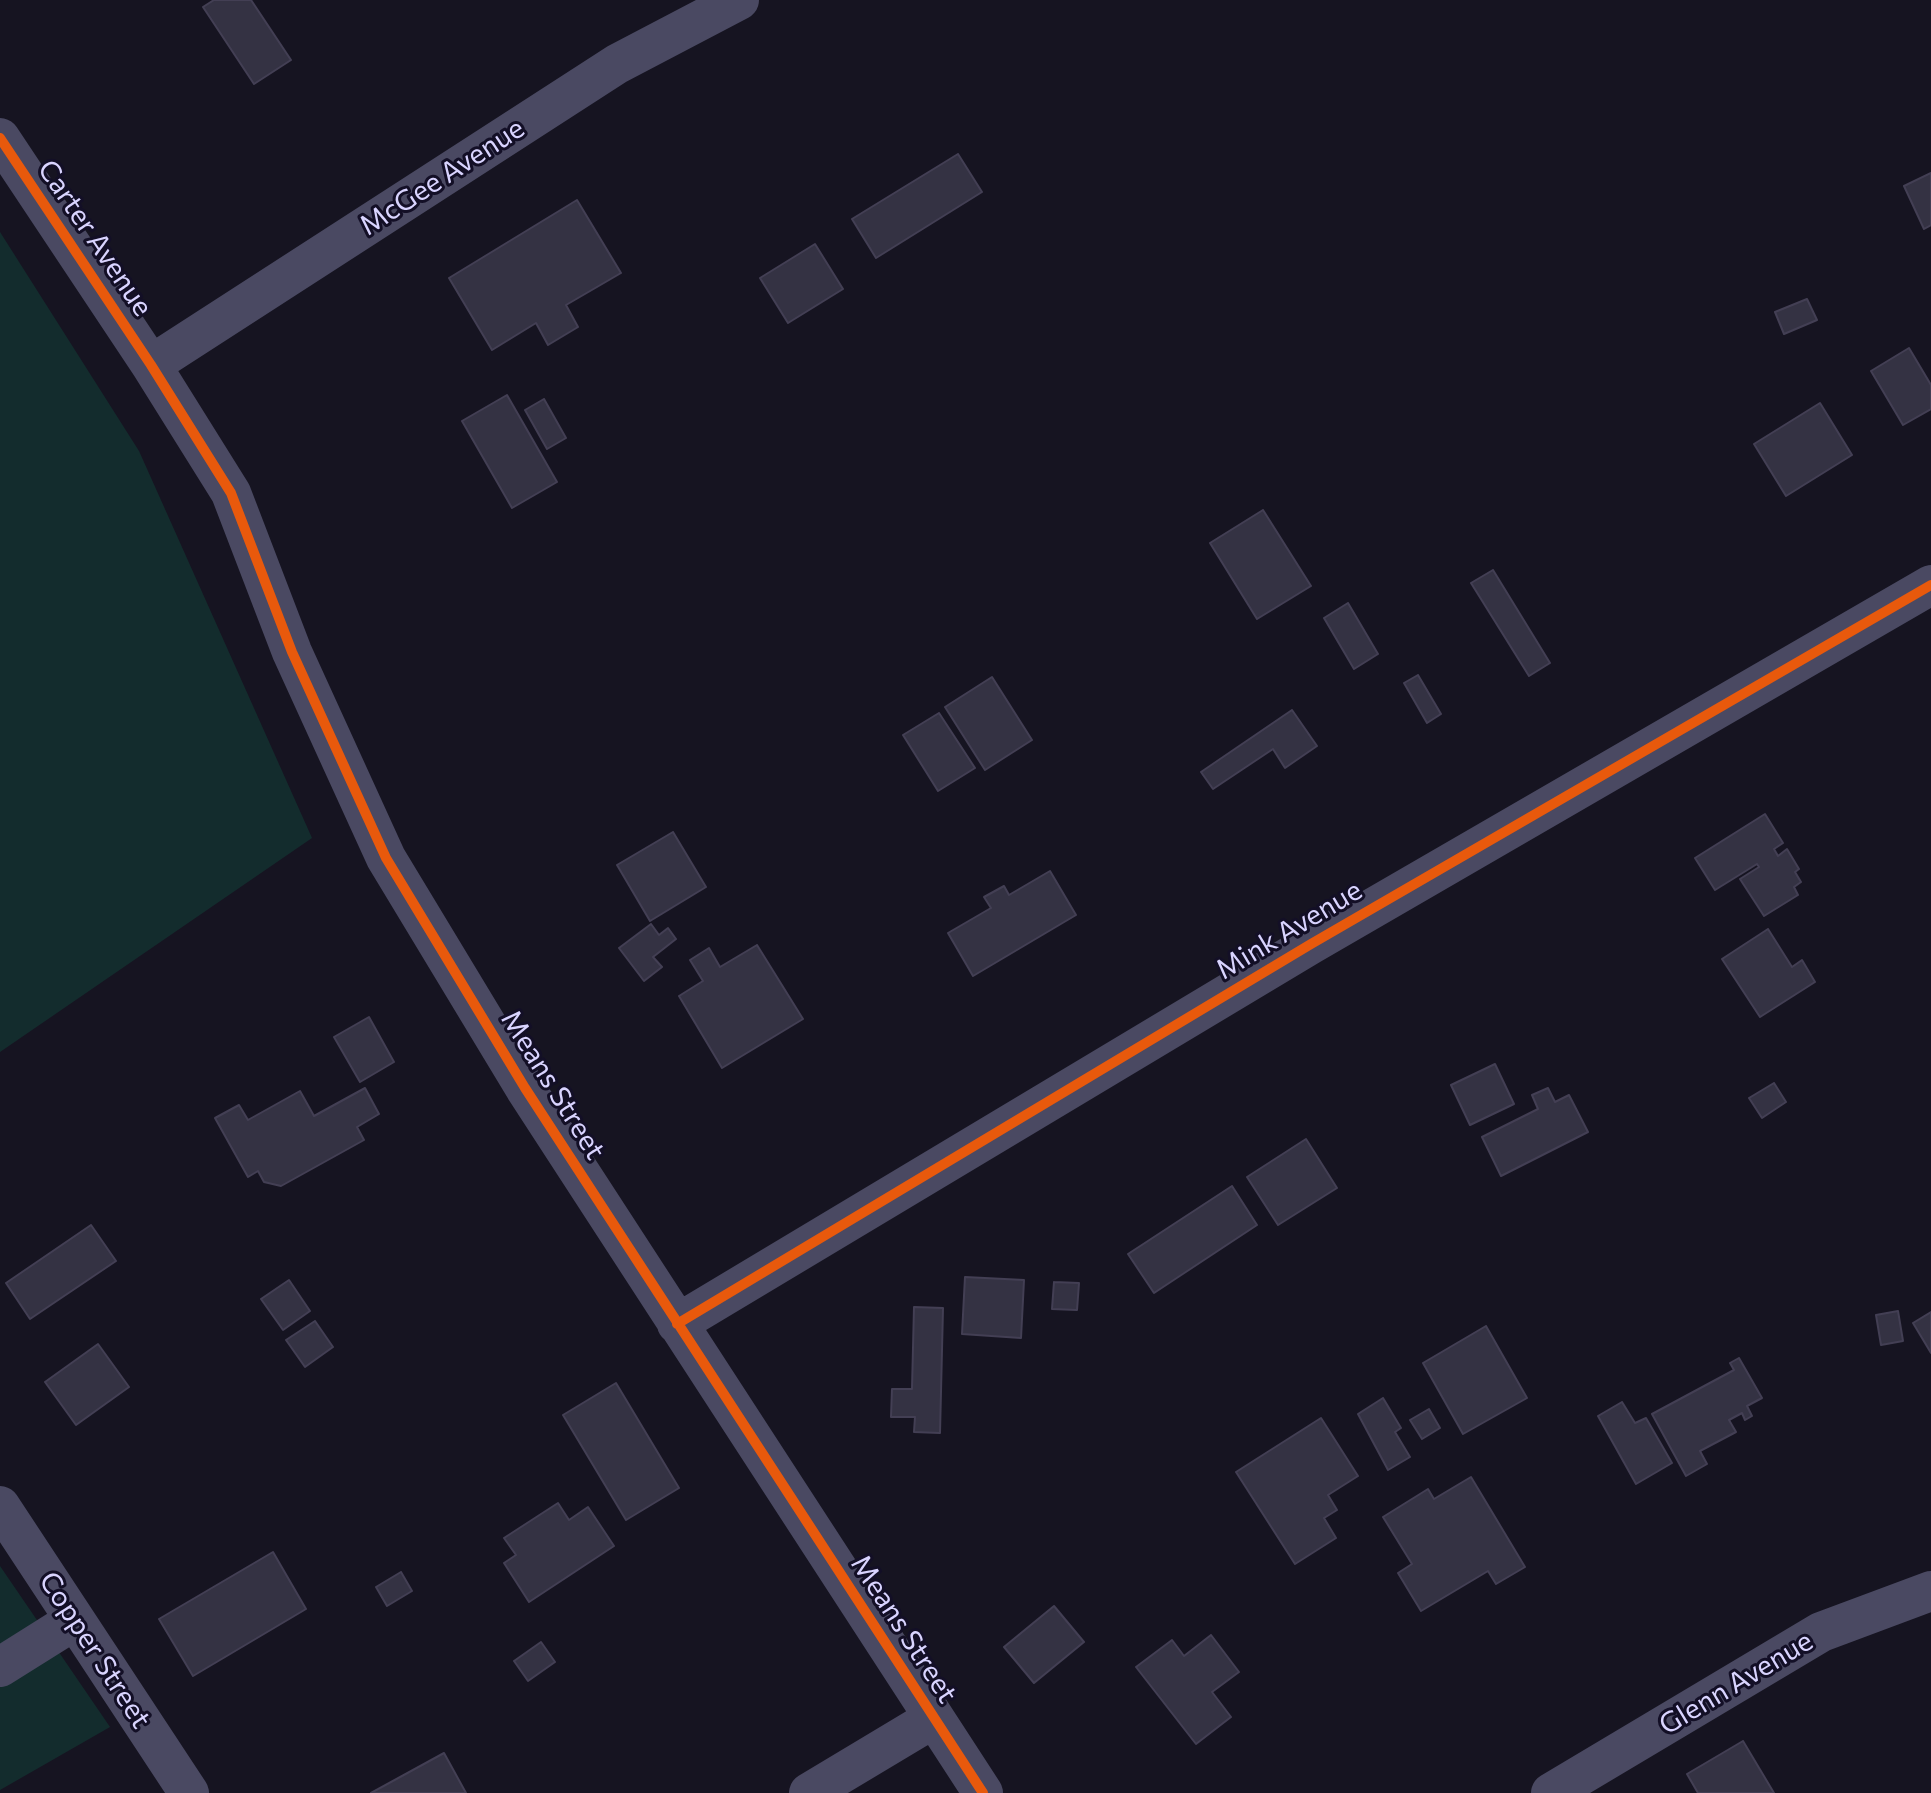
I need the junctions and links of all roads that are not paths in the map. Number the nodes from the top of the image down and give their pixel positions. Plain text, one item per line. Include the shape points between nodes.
1 (739, 0) edge
2 (0, 138) edge
3 (151, 365) junction
4 (1931, 585) edge
5 (677, 1324) junction
6 (0, 1506) edge
7 (1931, 1591) edge
8 (75, 1620) junction
9 (0, 1667) edge
10 (934, 1718) junction
11 (189, 1793) edge
12 (809, 1793) edge
13 (983, 1793) edge
14 (1551, 1793) edge

1 - 3 street, McGee Avenue via 617,64
2 - 3 street, Carter Avenue
3 - 5 street, Means Street via 231,493 292,652 386,858
4 - 5 street, Mink Avenue via 1350,921
5 - 10 street, Means Street
6 - 8 street, Copper Street
7 - 14 street, Glenn Avenue via 1821,1632
8 - 9 street
8 - 11 street, Copper Street
10 - 12 street
10 - 13 street, Means Street

